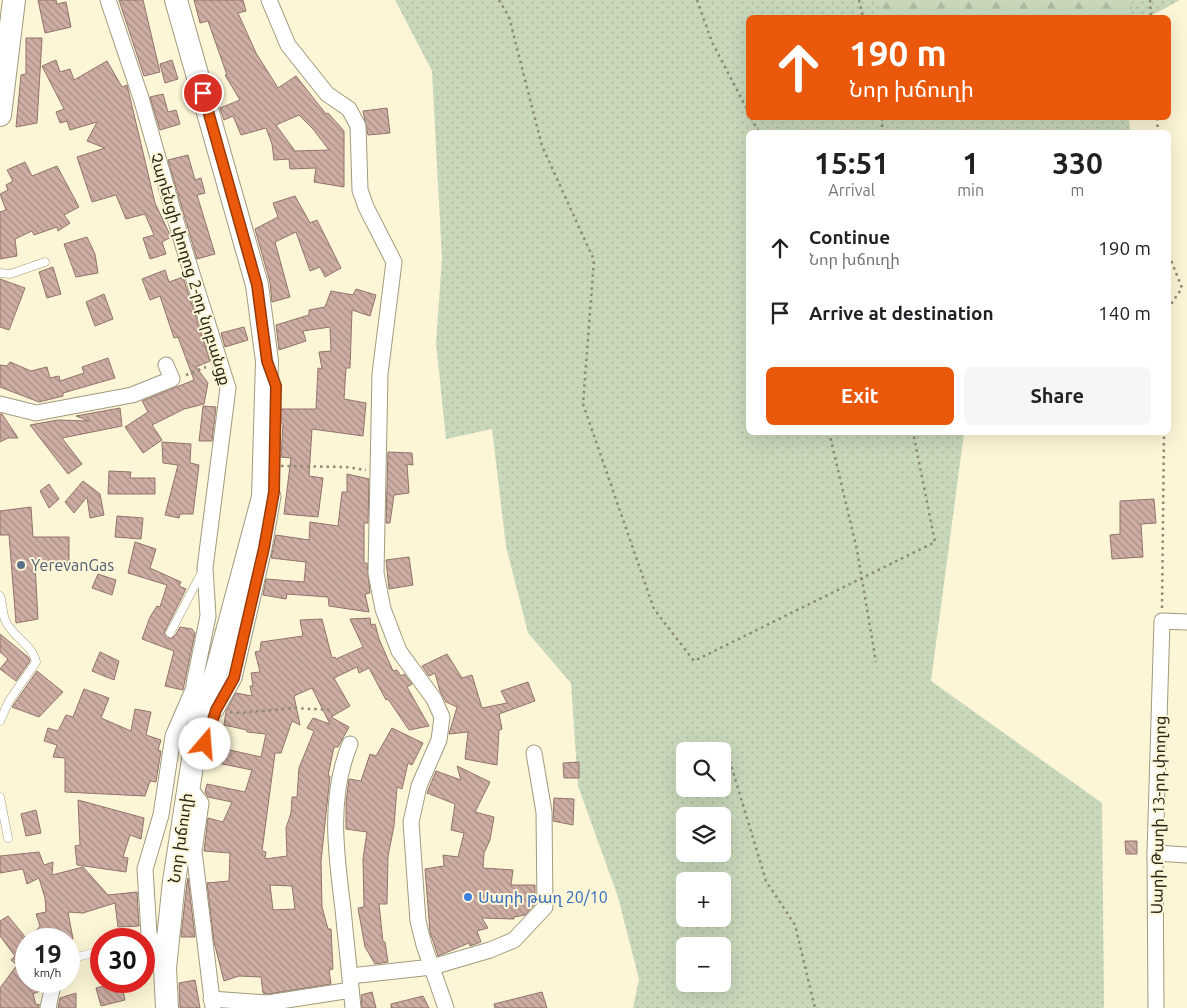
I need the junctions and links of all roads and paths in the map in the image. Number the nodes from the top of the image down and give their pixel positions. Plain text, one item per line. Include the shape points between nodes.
1 (14, 0) edge
2 (108, 0) edge
3 (176, 0) edge
4 (268, 0) edge
5 (499, 0) edge
6 (696, 0) edge
7 (859, 0) edge
8 (1150, 0) edge
9 (862, 15) edge
10 (1151, 15) edge
11 (746, 106) edge
12 (0, 115) edge
13 (1171, 260) edge
14 (45, 262) dead end
15 (0, 273) edge
16 (1171, 304) edge
17 (267, 361) junction
18 (220, 362) junction
19 (166, 365) dead end
20 (172, 379) junction
21 (0, 404) edge
22 (830, 435) edge
23 (914, 435) edge
24 (1164, 435) edge
25 (275, 466) junction
26 (377, 472) junction
27 (204, 568) junction
28 (862, 578) junction
29 (0, 594) edge
30 (1162, 621) junction
31 (1187, 622) edge
32 (170, 633) dead end
33 (876, 662) dead end
34 (193, 690) junction
35 (330, 710) dead end
36 (208, 716) junction
37 (0, 721) edge
38 (350, 744) dead end
39 (534, 753) dead end
40 (731, 765) edge
41 (192, 790) junction
42 (0, 797) edge
43 (8, 838) dead end
44 (1155, 853) junction
45 (1187, 855) edge
46 (143, 928) edge
47 (155, 953) edge
48 (432, 967) junction
49 (165, 968) junction
50 (351, 983) junction
51 (51, 993) edge
52 (212, 1004) edge
53 (48, 1008) edge
54 (167, 1008) edge
55 (353, 1008) edge
56 (446, 1008) edge
57 (815, 1008) edge
58 (1156, 1008) edge

1 - 12 main road
2 - 18 street, Չարենցի փողոց 2-րդ նրբանցք via 141,98
3 - 17 main road, Նոր խճուղի via 257,285
4 - 26 street via 288,45 327,94 349,109 358,126 360,190 394,262 380,374
5 - 28 path via 509,17 542,146 594,260 583,404 654,609 694,661
6 - 11 path via 712,42
7 - 9 path
8 - 10 path
13 - 16 path via 1182,288
14 - 15 lane via 10,274
17 - 25 street via 276,386
17 - 36 main road, Նոր խճուղի via 263,496 217,669
18 - 20 path
18 - 27 street, Չարենցի փողոց 2-րդ նրբանցք via 228,388
19 - 20 street
20 - 21 street via 132,395 36,413
22 - 28 path
23 - 28 path via 935,542
24 - 30 path
25 - 26 path via 346,467
25 - 36 street via 264,548 234,678
26 - 48 street via 376,572 383,609 399,651 434,699 442,717 439,740 418,786 411,822 418,921
27 - 32 lane
27 - 34 street, Չարենցի փողոց 2-րդ նրբանցք via 208,616
28 - 33 path
29 - 37 lane via 5,621 25,642 36,662 9,701
30 - 31 street
30 - 44 street, Սարի Թաղի 13-րդ փողոց
34 - 36 street, Չարենցի փողոց 2-րդ նրբանցք
34 - 46 street via 173,736 161,816 147,856
35 - 36 path via 294,708
36 - 41 main road, Նոր խճուղի
38 - 50 street via 340,778 335,837
39 - 48 street via 544,812 545,906 514,940
40 - 57 path via 766,881 795,925
41 - 49 main road, Նոր խճուղի via 174,881
41 - 52 street via 202,803 194,851
42 - 43 lane
44 - 45 street
44 - 58 street, Սարի Թաղի 13-րդ փողոց
47 - 49 street
48 - 50 street
48 - 56 street
49 - 54 main road, Նոր խճուղի
50 - 52 street via 268,1003
50 - 55 street
51 - 53 street

